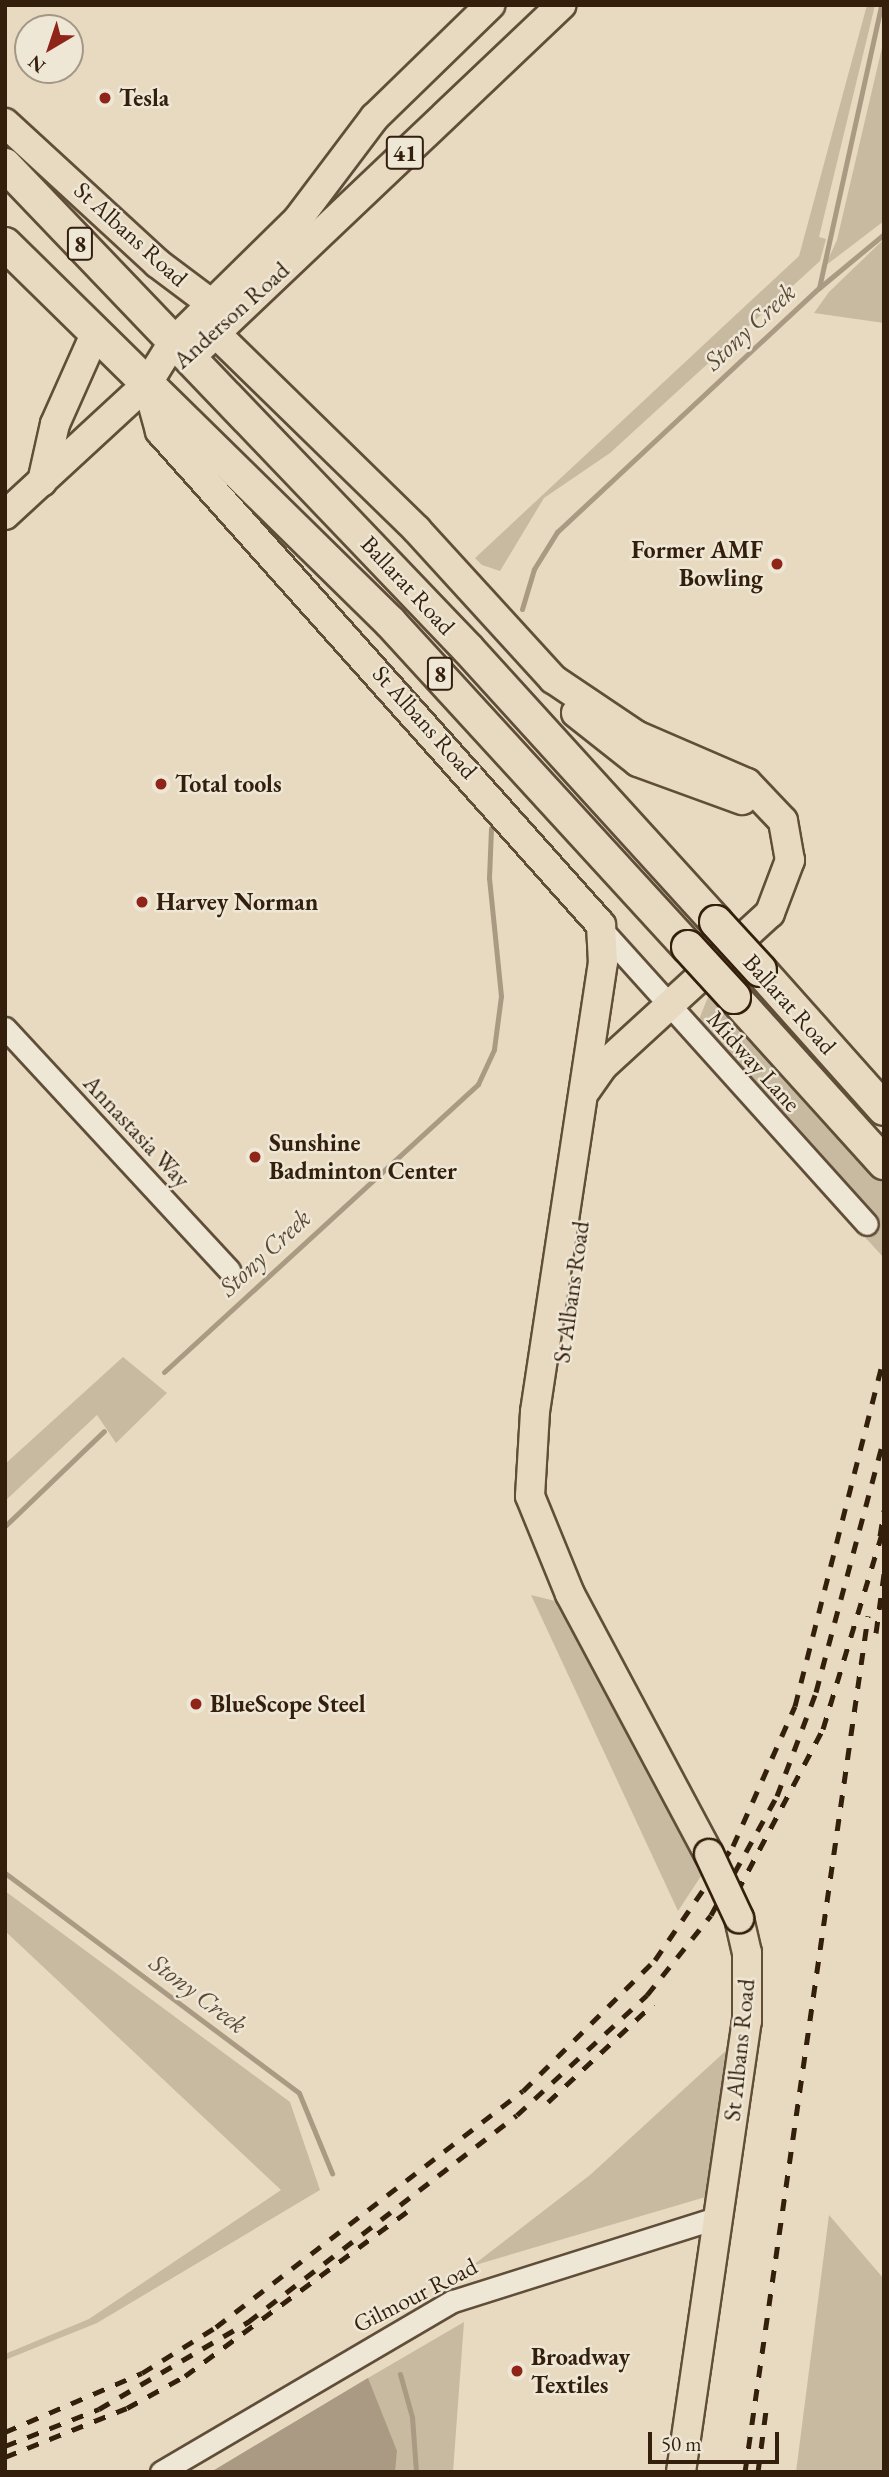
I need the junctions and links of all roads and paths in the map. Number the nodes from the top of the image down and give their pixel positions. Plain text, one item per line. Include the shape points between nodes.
1 (490, 5) edge
2 (562, 5) edge
3 (5, 123) edge
4 (5, 165) edge
5 (5, 244) edge
6 (214, 318) junction
7 (96, 332) junction
8 (181, 350) junction
9 (147, 384) junction
10 (363, 476) junction
11 (42, 482) junction
12 (332, 505) junction
13 (5, 515) edge
14 (603, 931) junction
15 (670, 1007) junction
16 (5, 1028) edge
17 (628, 1046) junction
18 (583, 1095) junction
19 (884, 1110) edge
20 (884, 1163) edge
21 (867, 1224) dead end
22 (571, 1227) junction
23 (229, 1270) dead end
24 (716, 2218) junction
25 (160, 2472) edge
26 (681, 2472) edge

1 - 6 main road, Anderson Road / 41 via 375,117 298,219
2 - 6 main road, Anderson Road / 41
3 - 6 main road, St Albans Road
4 - 8 highway, Ballarat Road / 8
5 - 7 highway, Ballarat Road / 8
6 - 8 main road, Anderson Road / 41
6 - 10 main road, St Albans Road
7 - 9 highway, Ballarat Road / 8
7 - 11 main road via 55,424
8 - 9 main road, Anderson Road / 41
8 - 12 highway, Ballarat Road / 8
9 - 11 main road, 41
9 - 14 main road, St Albans Road via 160,431 588,903
9 - 20 highway, Ballarat Road / 8, bridge via 451,686
10 - 12 main road
10 - 15 main road, St Albans Road via 553,679 617,733 761,793 788,833 786,877 770,912
11 - 13 main road, 41
12 - 19 highway, Ballarat Road / 8, bridge
14 - 15 street, Midway Lane via 629,953
14 - 18 main road, St Albans Road
15 - 17 main road, St Albans Road
15 - 21 street, Midway Lane
16 - 23 street, Annastasia Way
17 - 18 main road, St Albans Road
17 - 22 main road, St Albans Road via 601,1093
18 - 22 main road, St Albans Road
22 - 24 main road, St Albans Road, bridge via 531,1507 739,1918 747,1954 747,2021
24 - 25 street, Gilmour Road via 453,2301
24 - 26 main road, St Albans Road

